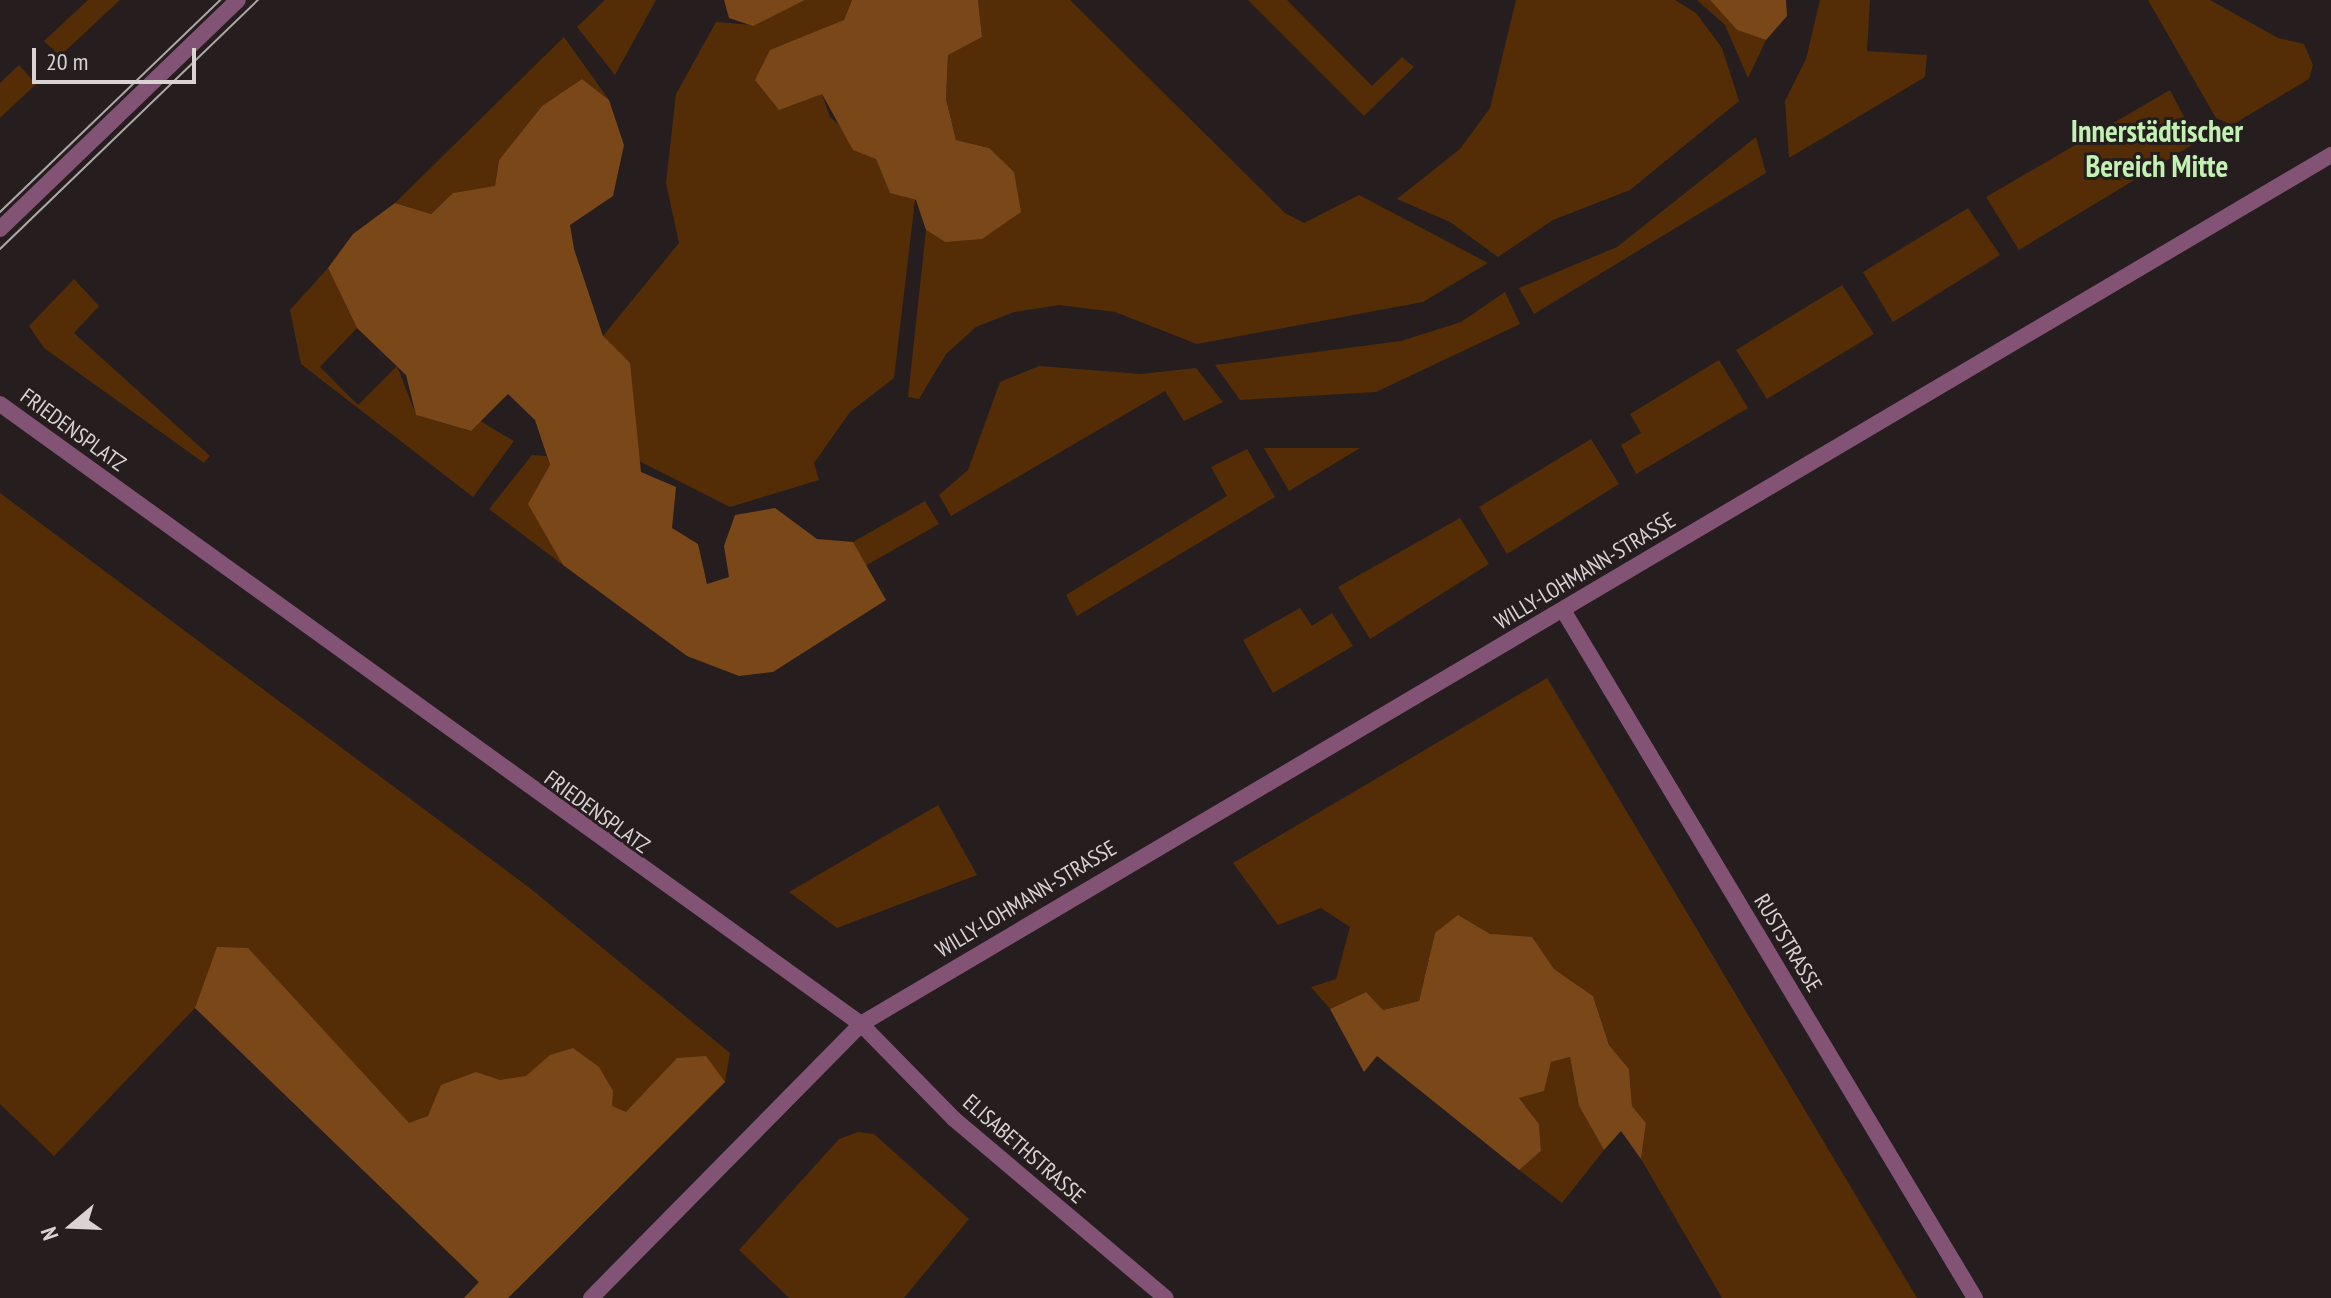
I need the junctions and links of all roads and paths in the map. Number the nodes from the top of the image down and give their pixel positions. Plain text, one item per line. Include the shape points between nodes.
1 (238, 0) edge
2 (2331, 155) edge
3 (0, 229) edge
4 (0, 404) edge
5 (1563, 610) junction
6 (861, 1024) junction
7 (591, 1298) edge
8 (1166, 1298) edge
9 (1975, 1298) edge

1 - 3 street
2 - 5 street, WILLY-LOHMANN-STRASSE
4 - 6 street, FRIEDENSPLATZ
5 - 6 street, WILLY-LOHMANN-STRASSE
5 - 9 street, RUSTSTRASSE
6 - 7 street
6 - 8 street, ELISABETHSTRASSE via 954,1119

